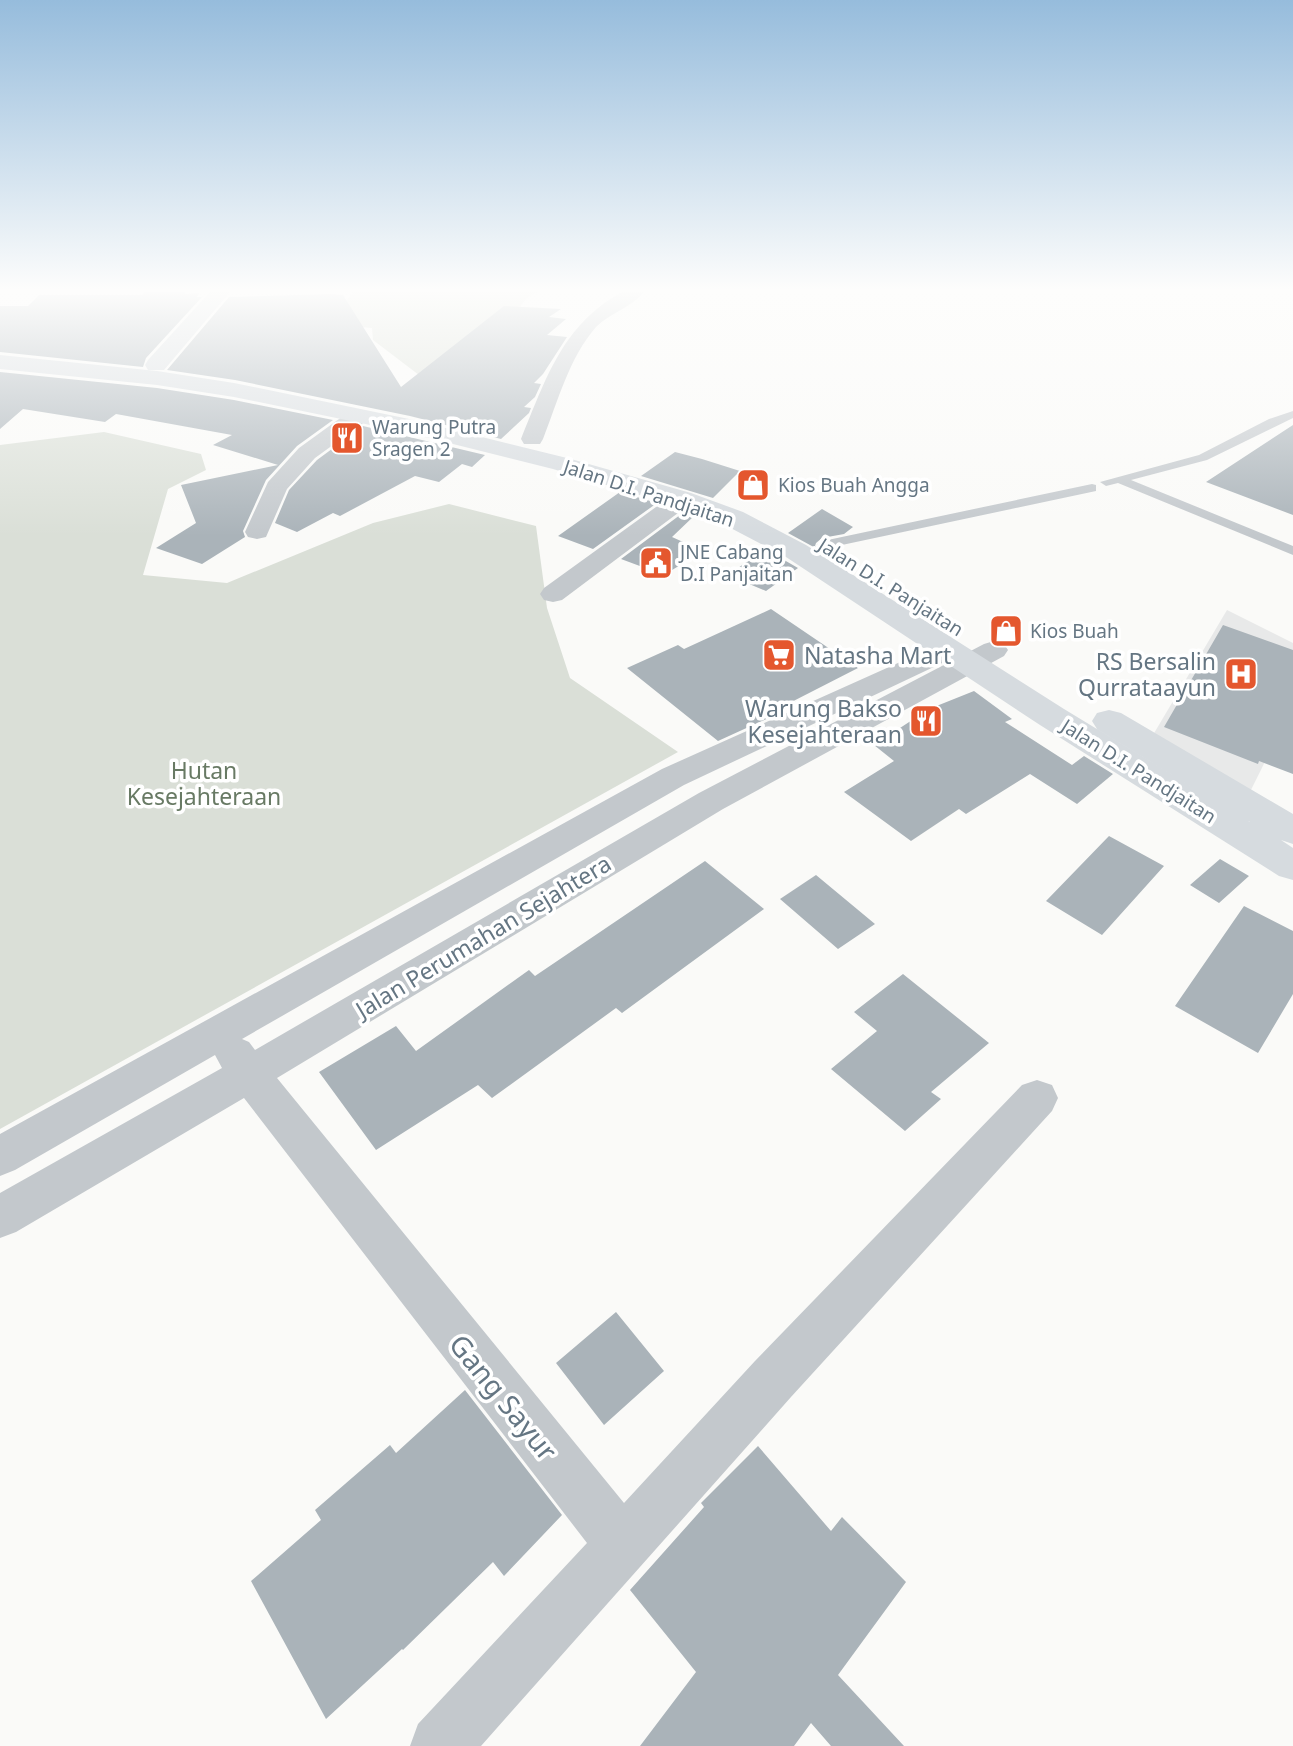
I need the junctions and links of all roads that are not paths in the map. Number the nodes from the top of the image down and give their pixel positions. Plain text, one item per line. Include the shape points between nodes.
1 (165, 373) edge
2 (195, 373) edge
3 (560, 373) edge
4 (1293, 414) edge
5 (358, 416) junction
6 (531, 439) junction
7 (1092, 488) dead end
8 (682, 499) junction
9 (257, 532) dead end
10 (823, 545) junction
11 (1293, 551) edge
12 (553, 594) dead end
13 (972, 650) junction
14 (1033, 674) dead end
15 (1089, 709) dead end
16 (1293, 831) edge
17 (1293, 866) edge
18 (220, 1034) junction
19 (249, 1074) junction
20 (1037, 1098) dead end
21 (0, 1156) edge
22 (0, 1217) edge
23 (623, 1546) junction
24 (440, 1746) edge

1 - 5 main road, Jalan D.I. Pandjaitan
2 - 6 main road, Jalan D.I. Panjaitan via 253,378
3 - 6 street
4 - 11 lane via 1213,454 1112,481
5 - 8 main road, Jalan D.I. Pandjaitan via 562,464
5 - 9 street via 307,453 276,487
6 - 10 main road, Jalan D.I. Panjaitan via 581,449 738,497
7 - 10 lane
8 - 12 street
8 - 13 main road, Jalan D.I. Pandjaitan via 733,518
10 - 13 main road, Jalan D.I. Panjaitan
13 - 14 main road, Jalan D.I. Panjaitan
13 - 17 main road, Jalan D.I. Pandjaitan via 1052,718
13 - 18 street, Jalan Perumahan Sejahtera via 673,777
13 - 19 street, Jalan Perumahan Sejahtera
15 - 16 main road
18 - 19 street, Gang Sayur
18 - 21 street, Jalan Perumahan Sejahtera
19 - 22 street, Jalan Perumahan Sejahtera
19 - 23 street, Gang Sayur
20 - 23 street
23 - 24 street

